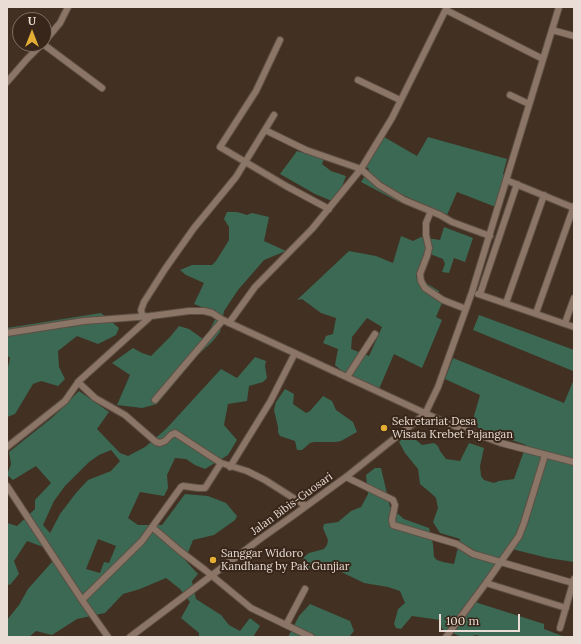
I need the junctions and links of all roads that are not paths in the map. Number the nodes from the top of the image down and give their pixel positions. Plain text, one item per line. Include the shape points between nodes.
1 (68, 7) edge
2 (559, 7) edge
3 (447, 8) edge
4 (552, 30) junction
5 (52, 32) edge
6 (574, 36) edge
7 (280, 40) dead end
8 (52, 50) edge
9 (34, 52) edge
10 (543, 59) junction
11 (358, 80) dead end
12 (7, 82) edge
13 (102, 88) dead end
14 (510, 95) dead end
15 (400, 100) junction
16 (529, 104) junction
17 (274, 115) dead end
18 (265, 130) junction
19 (246, 162) junction
20 (361, 169) junction
21 (506, 180) junction
22 (517, 184) junction
23 (544, 196) junction
24 (500, 199) junction
25 (511, 202) junction
26 (574, 207) edge
27 (329, 209) junction
28 (431, 212) junction
29 (490, 236) junction
30 (472, 292) junction
31 (480, 294) junction
32 (574, 298) edge
33 (506, 303) junction
34 (466, 309) junction
35 (536, 314) junction
36 (151, 316) junction
37 (142, 317) junction
38 (226, 321) junction
39 (565, 323) junction
40 (574, 327) edge
41 (7, 333) edge
42 (374, 334) dead end
43 (295, 353) junction
44 (347, 377) junction
45 (78, 382) junction
46 (155, 400) dead end
47 (426, 414) junction
48 (7, 447) edge
49 (545, 456) junction
50 (574, 462) edge
51 (221, 463) junction
52 (230, 467) junction
53 (346, 477) junction
54 (7, 486) edge
55 (306, 506) junction
56 (152, 527) junction
57 (501, 562) junction
58 (212, 576) junction
59 (573, 581) edge
60 (486, 584) junction
61 (304, 589) dead end
62 (82, 600) junction
63 (566, 608) junction
64 (286, 625) junction
65 (560, 628) dead end
66 (108, 637) edge
67 (130, 637) edge
68 (311, 637) edge
69 (446, 637) edge

1 - 5 street
2 - 4 street
3 - 10 street
3 - 15 street
4 - 6 street
4 - 10 street
7 - 19 street via 256,91 220,146
8 - 13 street
9 - 12 street
10 - 16 street
11 - 15 street
14 - 16 street
15 - 20 street
16 - 21 street
17 - 18 street
18 - 19 street
18 - 20 street via 306,150
19 - 27 street
19 - 37 street via 165,269 144,302
20 - 27 street
20 - 28 street via 390,192
21 - 22 street
21 - 24 street
22 - 23 street
22 - 25 street
23 - 26 street
23 - 33 street
24 - 25 street
24 - 29 street
25 - 31 street
26 - 35 street
27 - 38 street
28 - 29 street
28 - 34 street via 426,222 428,248 420,274 421,281 425,288 443,300
29 - 30 street
30 - 31 street
30 - 34 street
31 - 33 street
32 - 39 street
33 - 35 street
34 - 47 street
35 - 39 street
36 - 37 street
36 - 38 street via 204,311
36 - 45 street
37 - 41 street via 84,321
38 - 43 street
38 - 46 street
39 - 40 street
42 - 44 street
43 - 44 street
43 - 52 street via 270,402
44 - 47 street
45 - 48 street via 65,401
45 - 51 street via 95,398 125,415 156,442 165,441 175,433
47 - 49 street via 486,438
47 - 53 street, Jalan Bibis-Guosari
49 - 50 street
49 - 57 street via 522,530
51 - 52 street
51 - 56 street via 205,488 181,487
52 - 55 street via 247,471 265,480
53 - 55 street, Jalan Bibis-Guosari
53 - 57 street via 393,500 393,525 457,544 468,552
54 - 62 street
55 - 58 street, Jalan Bibis-Guosari
56 - 58 street
56 - 62 street via 142,541
57 - 59 street
57 - 60 street
58 - 64 street via 251,608
58 - 67 street, Jalan Bibis-Guosari
59 - 63 street
60 - 63 street
60 - 69 street
61 - 64 street
62 - 66 street
63 - 65 street
64 - 68 street

